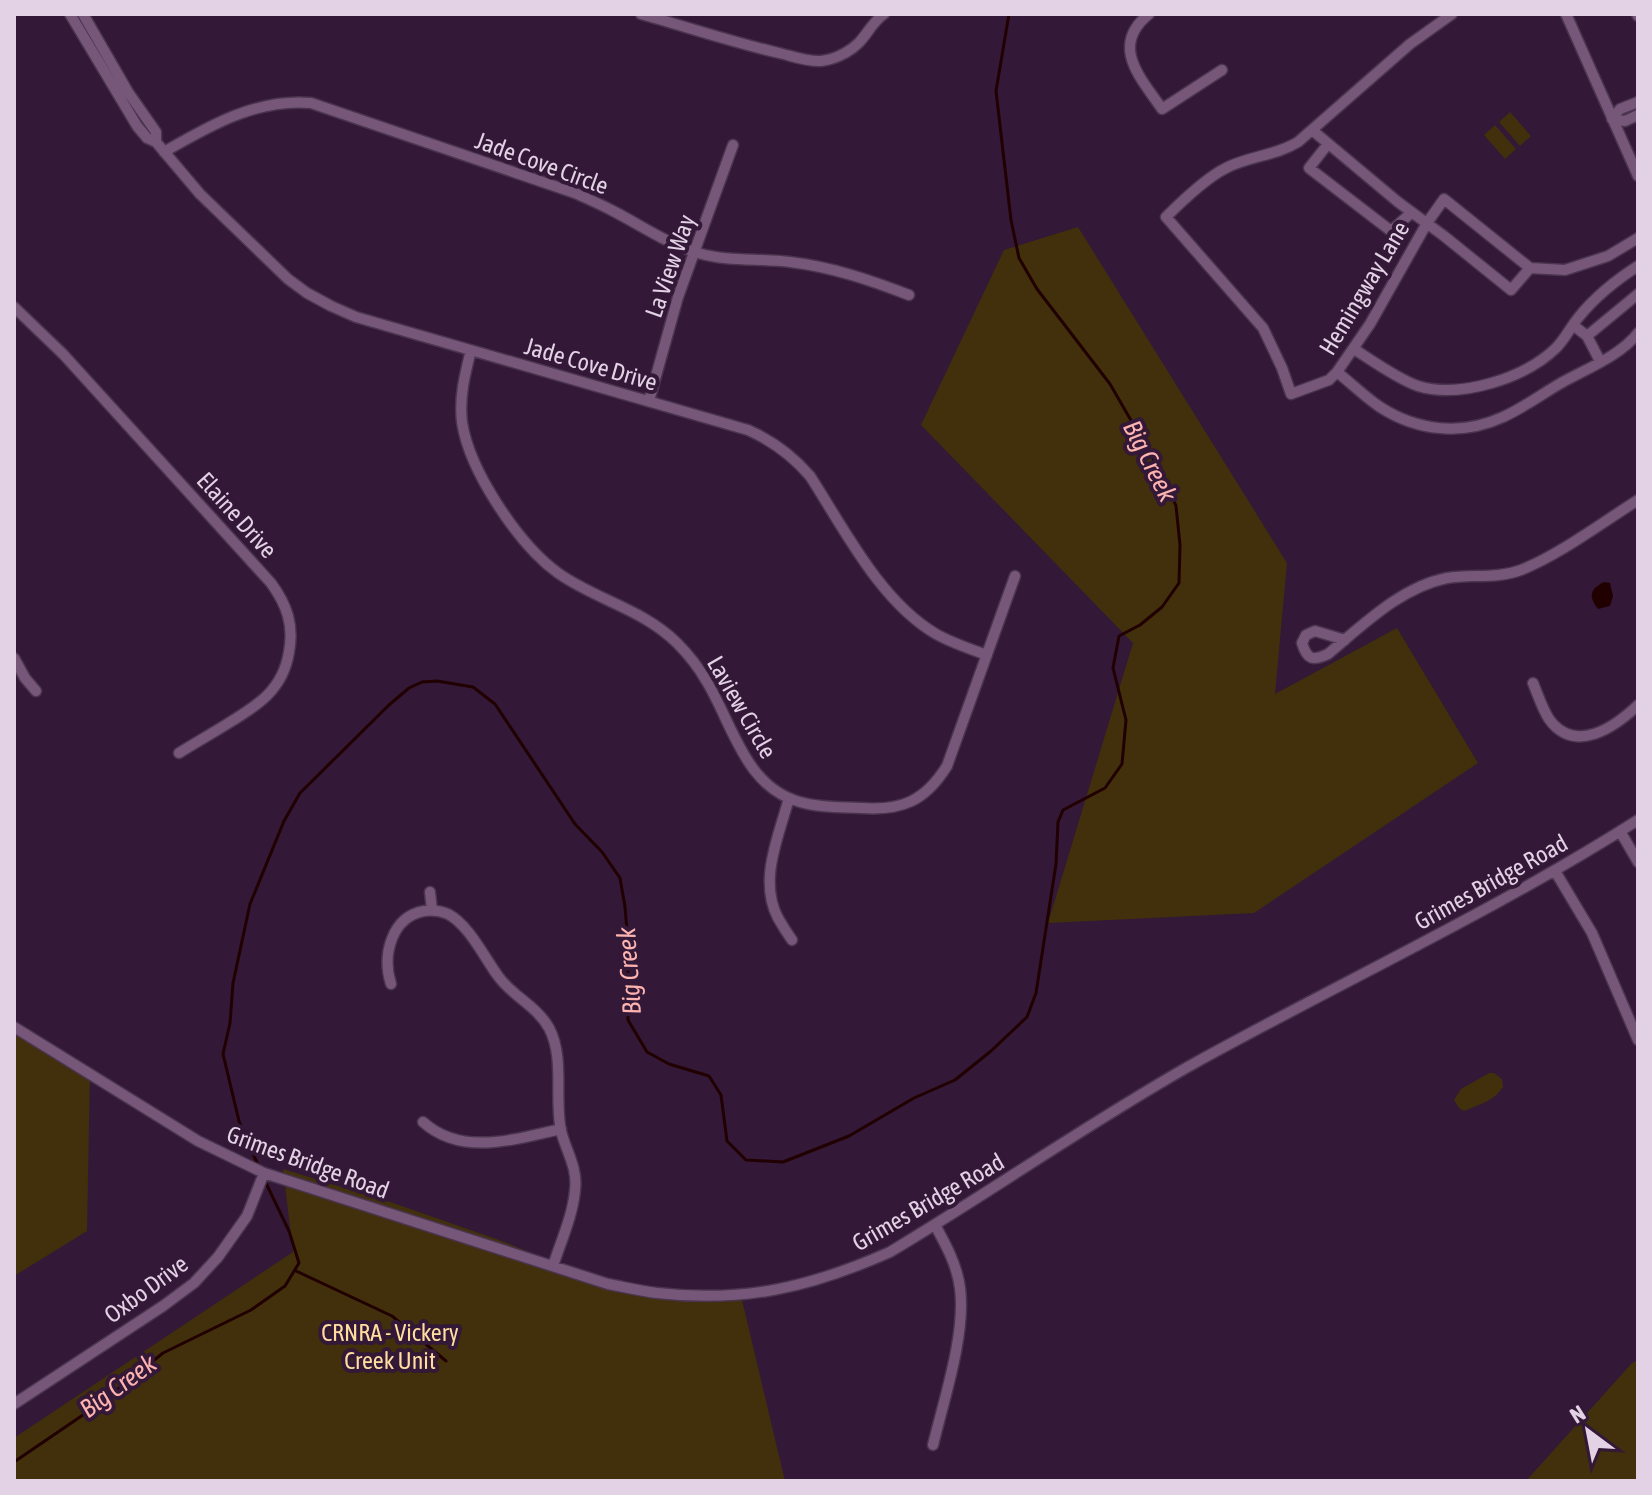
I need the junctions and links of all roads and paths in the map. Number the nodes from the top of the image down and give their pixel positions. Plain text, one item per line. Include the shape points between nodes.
1 (70, 14) edge
2 (83, 14) edge
3 (641, 14) edge
4 (884, 14) edge
5 (1149, 14) edge
6 (1452, 14) edge
7 (1566, 14) edge
8 (1222, 70) dead end
9 (110, 71) junction
10 (1638, 101) edge
11 (1638, 115) edge
12 (1612, 119) junction
13 (1312, 130) junction
14 (1328, 144) junction
15 (733, 145) dead end
16 (164, 152) junction
17 (1638, 176) edge
18 (1411, 213) junction
19 (1427, 223) junction
20 (1638, 238) edge
21 (695, 252) junction
22 (1638, 266) edge
23 (1530, 268) junction
24 (1638, 294) edge
25 (909, 295) dead end
26 (14, 307) edge
27 (1573, 325) junction
28 (1638, 333) edge
29 (1587, 336) junction
30 (1354, 349) junction
31 (471, 350) junction
32 (1600, 361) junction
33 (1337, 372) junction
34 (649, 401) junction
35 (1638, 500) edge
36 (1015, 576) dead end
37 (1345, 640) dead end
38 (987, 655) junction
39 (14, 658) edge
40 (1533, 683) dead end
41 (36, 691) dead end
42 (1638, 705) edge
43 (179, 753) dead end
44 (789, 798) junction
45 (1638, 820) edge
46 (1620, 831) junction
47 (1638, 862) edge
48 (1555, 871) junction
49 (430, 892) dead end
50 (432, 910) junction
51 (792, 940) dead end
52 (391, 984) dead end
53 (14, 1027) edge
54 (1638, 1040) edge
55 (423, 1122) dead end
56 (561, 1129) junction
57 (264, 1173) junction
58 (935, 1225) junction
59 (553, 1266) junction
60 (14, 1404) edge
61 (933, 1445) dead end

1 - 9 street, Jade Cove Drive
2 - 9 street, Jade Cove Drive
3 - 4 street via 822,61 860,43
5 - 8 street via 1132,33 1129,50 1133,69 1162,109
6 - 13 street, Hemingway Lane via 1402,50
7 - 12 street
9 - 16 street, Jade Cove Drive via 147,138
10 - 12 street
11 - 12 street
12 - 17 street
13 - 14 street
13 - 33 street, Hemingway Lane via 1286,149 1225,168 1166,217 1263,328 1291,394
14 - 18 street
14 - 18 street via 1309,168 1391,231
15 - 21 street, La View Way
16 - 21 street, Jade Cove Circle via 239,114 280,103 311,103 575,193
16 - 31 street, Jade Cove Drive via 240,234 307,293 356,317
18 - 19 street
19 - 23 street, Hemingway Lane via 1511,290
19 - 23 street, Hemingway Lane via 1444,199
19 - 30 street, Hemingway Lane
20 - 23 street, Hemingway Lane via 1608,256 1565,270
21 - 25 street, Jade Cove Circle via 730,260 823,266
21 - 34 street, La View Way
22 - 27 street
24 - 29 street
26 - 43 street, Elaine Drive via 271,583 290,618 287,664 277,685 257,706
27 - 29 street
27 - 30 street via 1557,347 1525,370 1461,388 1418,386
28 - 32 street
29 - 32 street
30 - 33 street, Hemingway Lane
31 - 34 street, Jade Cove Drive
31 - 44 street, Laview Circle via 461,398 465,439 478,471 515,530 558,573 641,615 677,643 707,681 752,768
32 - 33 street via 1504,417 1455,429 1401,419
34 - 38 street, Jade Cove Drive via 748,430 782,448 810,476 896,603 936,634
35 - 37 street via 1519,570 1420,587
36 - 38 street, Laview Circle
38 - 44 street, Laview Circle via 947,766 922,796 880,809
39 - 41 street
40 - 42 street via 1549,718 1570,734 1602,732
44 - 51 street via 768,884 777,917
45 - 46 street, Grimes Bridge Road
46 - 47 street
46 - 48 street, Grimes Bridge Road
48 - 54 street via 1592,933
48 - 58 street, Grimes Bridge Road via 1191,1065
49 - 50 street
50 - 52 street via 410,916 394,932 387,965
50 - 56 street via 461,923 500,979 548,1026 557,1052
53 - 57 street, Grimes Bridge Road via 198,1141
55 - 56 street via 442,1135 478,1143
56 - 59 street via 576,1186
57 - 59 street, Grimes Bridge Road
57 - 60 street, Oxbo Drive via 247,1216 194,1283
58 - 59 street, Grimes Bridge Road via 847,1271 749,1294 654,1293
58 - 61 street via 955,1265 962,1309

